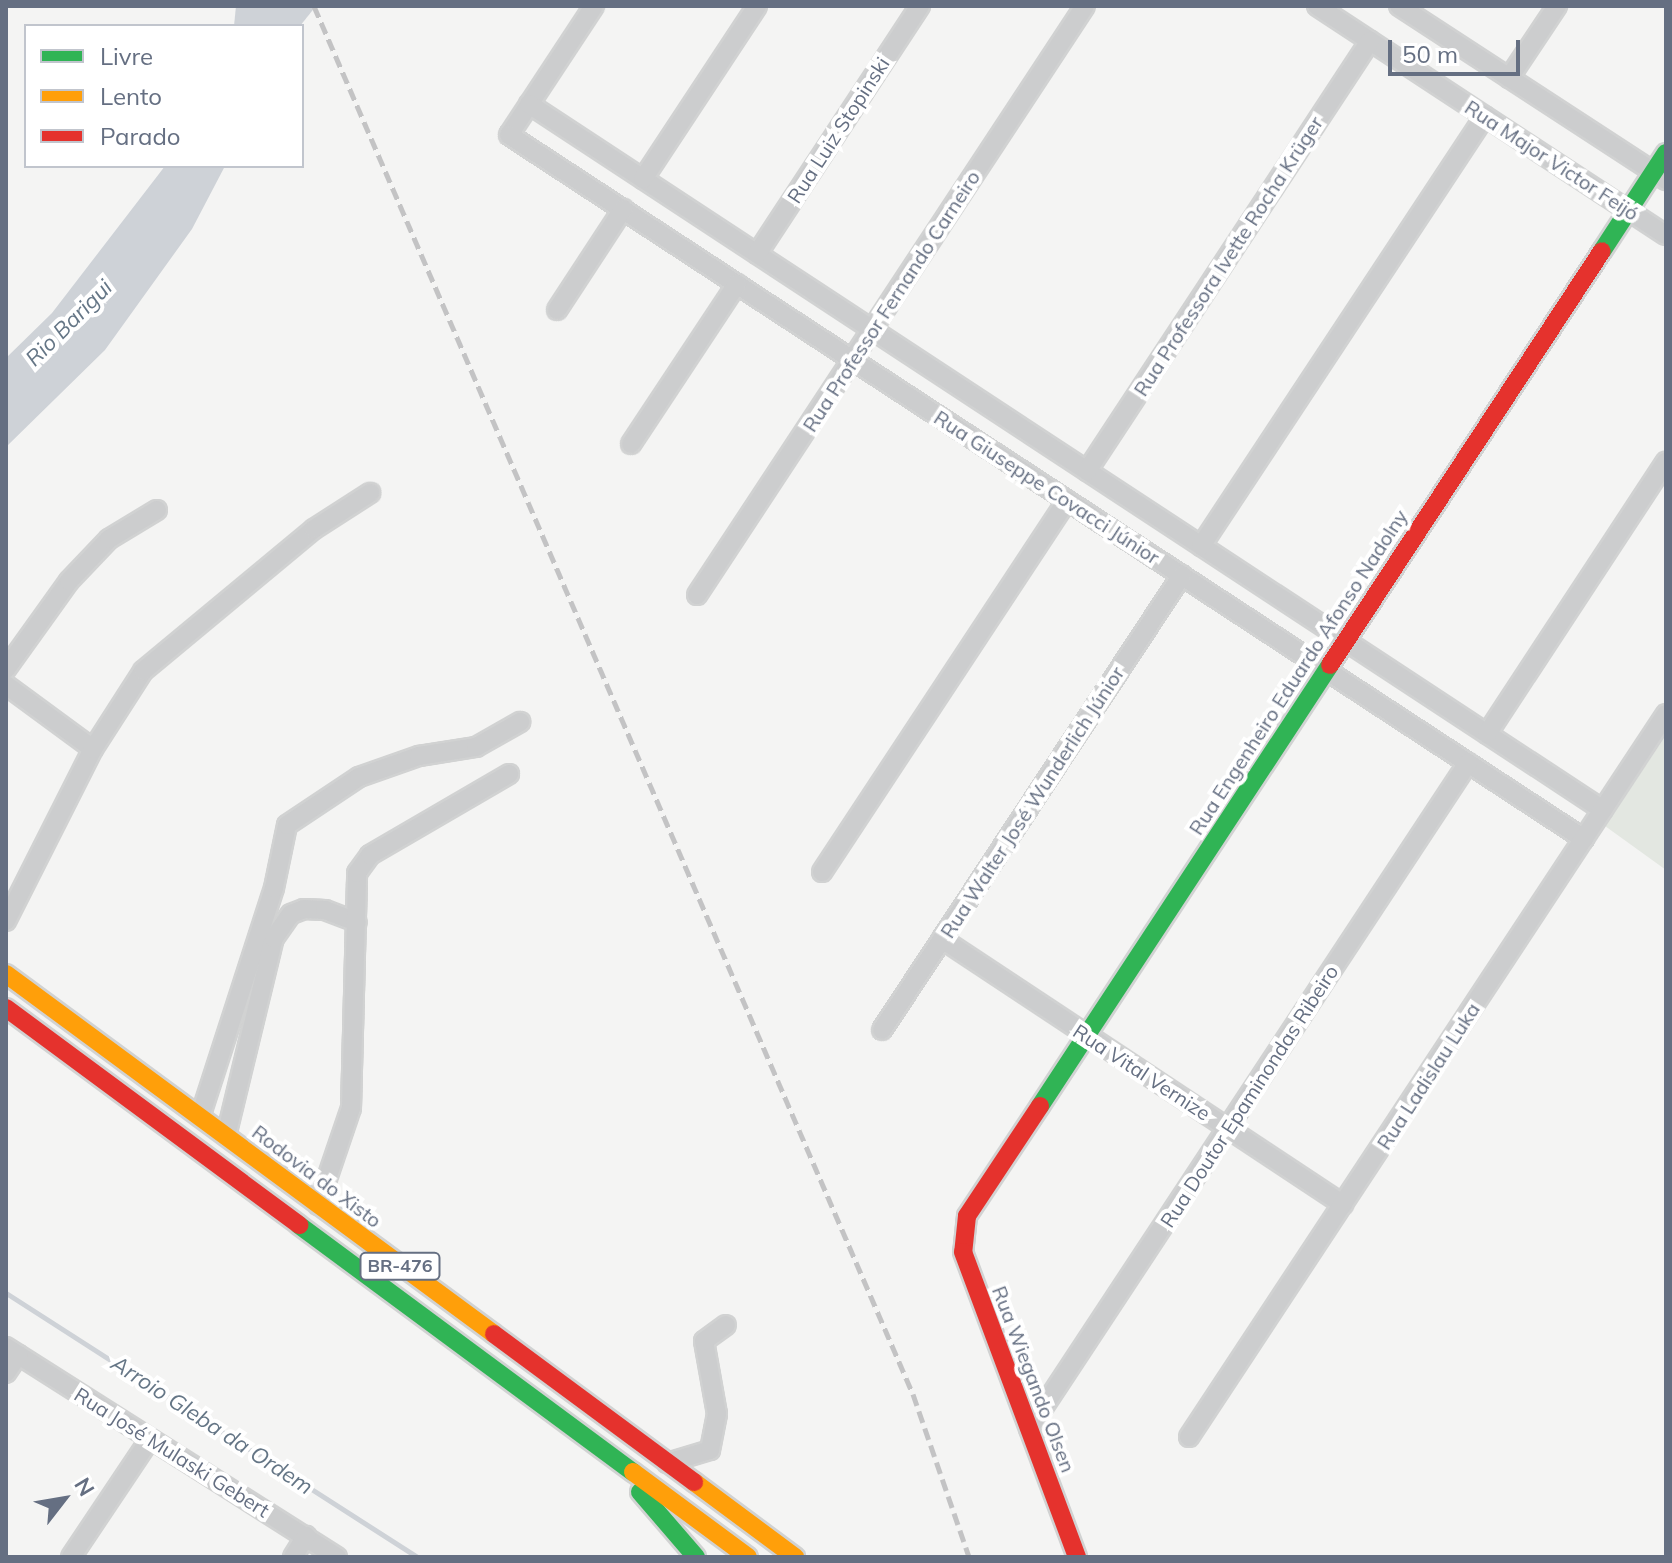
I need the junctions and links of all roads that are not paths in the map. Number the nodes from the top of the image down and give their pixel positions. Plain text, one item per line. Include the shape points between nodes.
1 (594, 6) edge
2 (757, 6) edge
3 (920, 6) edge
4 (1085, 6) edge
5 (1317, 6) edge
6 (1399, 6) edge
7 (1557, 6) edge
8 (1370, 41) junction
9 (1509, 78) junction
10 (529, 104) junction
11 (1485, 116) junction
12 (1666, 153) edge
13 (1660, 176) edge
14 (643, 179) junction
15 (623, 209) junction
16 (1628, 210) junction
17 (1666, 235) edge
18 (757, 254) junction
19 (737, 284) junction
20 (557, 310) dead end
21 (872, 330) junction
22 (852, 359) junction
23 (631, 444) dead end
24 (1666, 462) edge
25 (1087, 471) junction
26 (370, 493) dead end
27 (1067, 500) junction
28 (157, 510) dead end
29 (1201, 546) junction
30 (1182, 575) junction
31 (697, 595) dead end
32 (1345, 641) junction
33 (6, 669) edge
34 (1326, 670) junction
35 (6, 685) edge
36 (1666, 714) edge
37 (520, 722) dead end
38 (1487, 734) junction
39 (93, 749) junction
40 (1468, 763) junction
41 (509, 774) dead end
42 (1603, 810) junction
43 (1584, 839) junction
44 (822, 872) dead end
45 (6, 921) edge
46 (357, 922) junction
47 (942, 939) junction
48 (6, 974) edge
49 (6, 1008) edge
50 (882, 1030) dead end
51 (1086, 1034) junction
52 (200, 1117) junction
53 (1228, 1128) junction
54 (226, 1136) junction
55 (1343, 1204) junction
56 (318, 1205) junction
57 (967, 1216) joint
58 (726, 1325) dead end
59 (12, 1351) edge
60 (6, 1373) edge
61 (1029, 1429) junction
62 (1189, 1437) dead end
63 (150, 1439) junction
64 (609, 1454) junction
65 (667, 1463) junction
66 (306, 1536) junction
67 (71, 1557) edge
68 (293, 1557) edge
69 (337, 1557) edge
70 (696, 1557) edge
71 (748, 1557) edge
72 (795, 1557) edge
73 (1077, 1557) edge

1 - 10 street
2 - 14 street
3 - 18 street, Rua Luiz Stopinski
4 - 21 street, Rua Professor Fernando Carneiro
5 - 8 street, Rua Major Victor Feijó
6 - 9 street
7 - 9 street
8 - 11 street, Rua Major Victor Feijó
8 - 25 street, Rua Professora Ivette Rocha Krüger
9 - 13 street
10 - 14 street, Rua Giuseppe Covacci Júnior
10 - 15 street, Rua Giuseppe Covacci Júnior via 509,135
11 - 16 street, Rua Major Victor Feijó
11 - 29 street
12 - 13 main road, Rua Engenheiro Eduardo Afonso Nadolny
13 - 16 main road, Rua Engenheiro Eduardo Afonso Nadolny
14 - 18 street, Rua Giuseppe Covacci Júnior
15 - 19 street, Rua Giuseppe Covacci Júnior
15 - 20 street
16 - 17 street, Rua Major Victor Feijó
16 - 32 main road, Rua Engenheiro Eduardo Afonso Nadolny
18 - 21 street, Rua Giuseppe Covacci Júnior
19 - 22 street, Rua Giuseppe Covacci Júnior
19 - 23 street
21 - 22 street, Rua Professor Fernando Carneiro
21 - 25 street, Rua Giuseppe Covacci Júnior
22 - 27 street, Rua Giuseppe Covacci Júnior
22 - 31 street, Rua Professor Fernando Carneiro
24 - 38 street
25 - 29 street, Rua Giuseppe Covacci Júnior
26 - 39 street via 314,529 143,671
27 - 30 street, Rua Giuseppe Covacci Júnior
27 - 44 street
28 - 33 street via 109,539 69,581
29 - 32 street, Rua Giuseppe Covacci Júnior
30 - 34 street, Rua Giuseppe Covacci Júnior
30 - 47 street, Rua Walter José Wunderlich Júnior
32 - 34 main road, Rua Engenheiro Eduardo Afonso Nadolny
32 - 38 street, Rua Giuseppe Covacci Júnior
34 - 40 street, Rua Giuseppe Covacci Júnior
34 - 51 main road, Rua Engenheiro Eduardo Afonso Nadolny
35 - 39 street
36 - 42 street, Rua Ladislau Luka
37 - 52 street via 476,747 419,756 359,777 287,825 274,888
38 - 42 street, Rua Giuseppe Covacci Júnior
39 - 45 street
40 - 43 street, Rua Giuseppe Covacci Júnior
40 - 53 street, Rua Doutor Epaminondas Ribeiro
41 - 46 street via 370,855 357,873
42 - 43 street, Rua Ladislau Luka
43 - 55 street, Rua Ladislau Luka
46 - 54 street via 325,910 304,909 291,914 274,938
46 - 56 street via 351,1108
47 - 50 street, Rua Walter José Wunderlich Júnior
47 - 51 street, Rua Vital Vernize
48 - 52 main road, Rodovia do Xisto / BR-476
49 - 64 main road, BR-476
51 - 53 street, Rua Vital Vernize
51 - 57 main road, Rua Engenheiro Eduardo Afonso Nadolny
52 - 54 main road, Rodovia do Xisto / BR-476
53 - 55 street, Rua Vital Vernize
53 - 61 street, Rua Doutor Epaminondas Ribeiro
54 - 56 main road, Rodovia do Xisto / BR-476
55 - 62 street, Rua Ladislau Luka
56 - 65 main road, Rodovia do Xisto / BR-476
57 - 61 main road, Rua Wiegando Olsen via 963,1252
58 - 65 street via 704,1341 717,1414 710,1450
59 - 60 street
59 - 63 street, Rua José Mulaski Gebert
61 - 73 main road, Rua Wiegando Olsen
63 - 66 street, Rua José Mulaski Gebert
63 - 67 street
64 - 70 main road
64 - 71 main road, BR-476
65 - 72 main road, Rodovia do Xisto / BR-476
66 - 68 street
66 - 69 street, Rua José Mulaski Gebert

